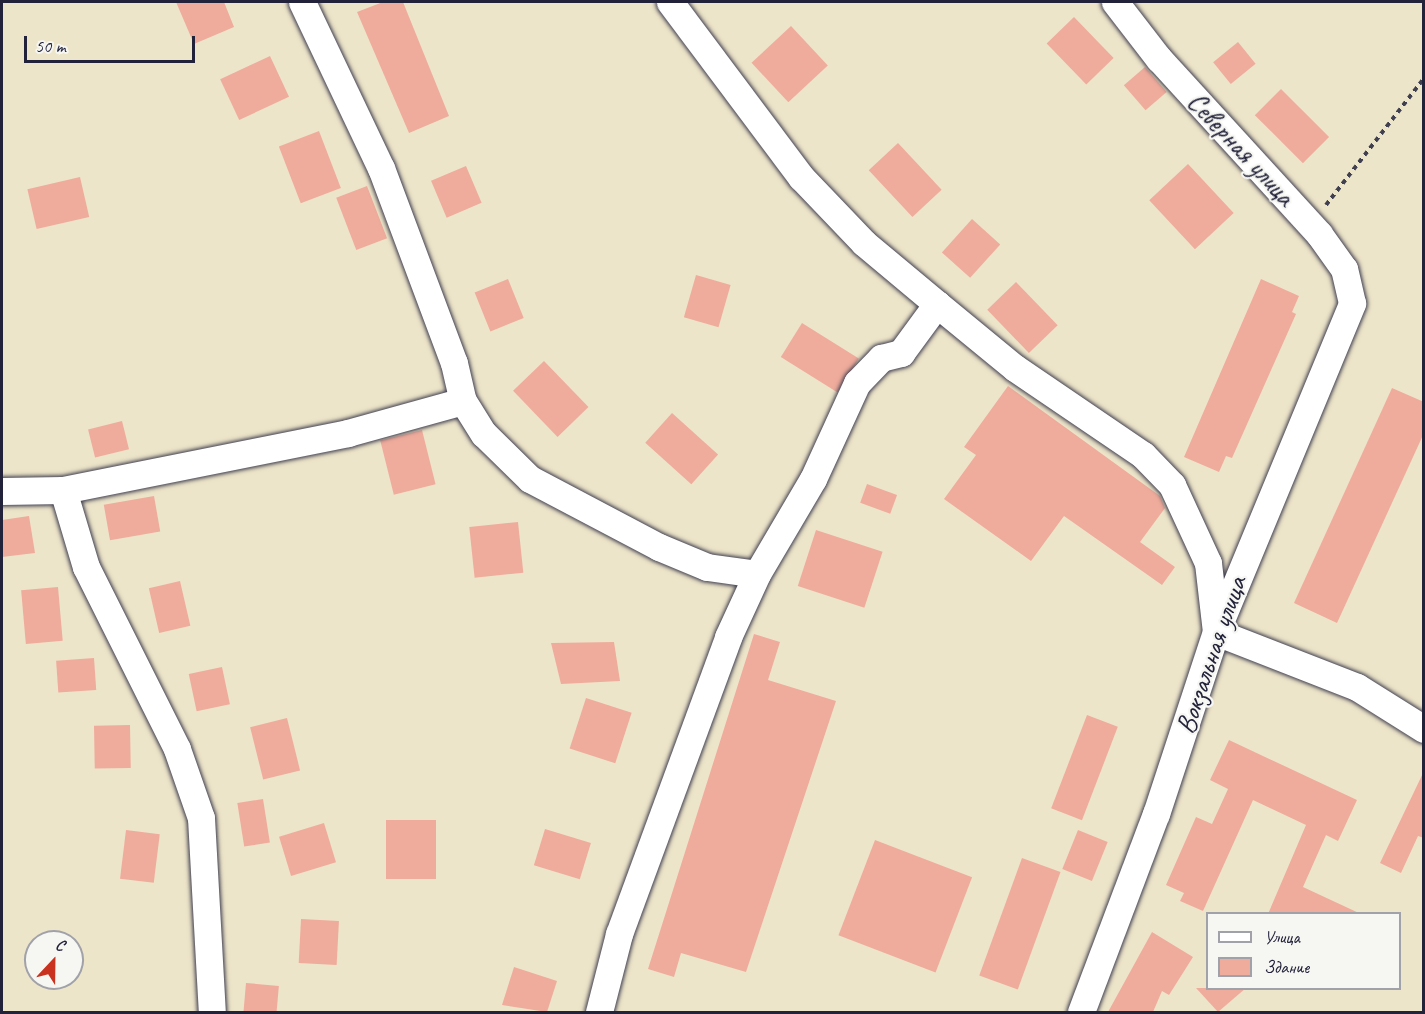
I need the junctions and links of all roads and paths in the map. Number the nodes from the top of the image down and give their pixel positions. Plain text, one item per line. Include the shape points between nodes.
1 (302, 2) edge
2 (670, 2) edge
3 (1115, 2) edge
4 (1424, 78) edge
5 (1319, 234) junction
6 (1352, 303) joint
7 (937, 304) junction
8 (463, 400) junction
9 (63, 490) junction
10 (2, 491) edge
11 (757, 574) junction
12 (1216, 632) junction
13 (1424, 729) edge
14 (212, 1012) edge
15 (599, 1012) edge
16 (1081, 1012) edge

1 - 8 street via 381,168 454,363
2 - 7 street via 801,177 864,243
3 - 5 street, Северная улица via 1159,59
4 - 5 path via 1384,136 1332,193
5 - 6 street, Северная улица via 1344,269
6 - 12 street, Вокзальная улица
7 - 11 street via 901,353 881,358 857,383 808,488
7 - 12 street via 1015,368 1143,455 1172,485 1208,563
8 - 9 street via 348,433
8 - 11 street via 484,434 530,479 678,555 717,570
9 - 10 street
9 - 14 street via 86,567 177,749 201,818
11 - 15 street via 728,637 619,934
12 - 13 street via 1357,687
12 - 16 street, Вокзальная улица via 1156,814

